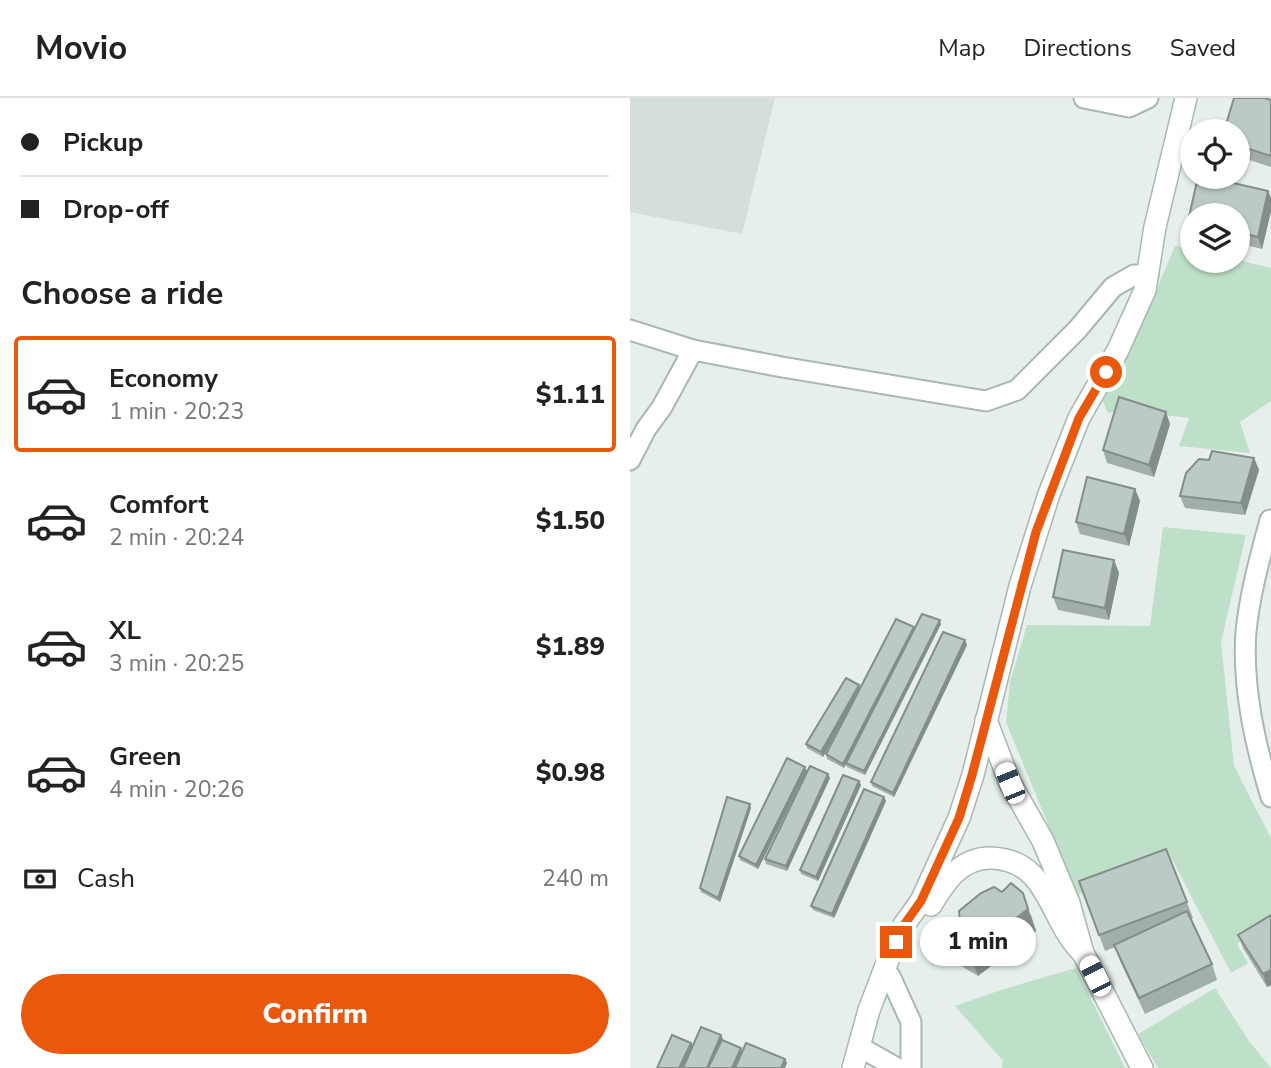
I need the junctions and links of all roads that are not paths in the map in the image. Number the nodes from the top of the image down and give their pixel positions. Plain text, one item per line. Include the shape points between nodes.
1 (1084, 98) edge
2 (1148, 98) edge
3 (1186, 98) edge
4 (1148, 275) junction
5 (630, 330) edge
6 (693, 350) junction
7 (630, 460) edge
8 (1270, 520) edge
9 (986, 720) junction
10 (972, 775) junction
11 (1010, 783) junction
12 (1271, 796) edge
13 (959, 818) junction
14 (1043, 841) junction
15 (993, 858) junction
16 (1020, 863) junction
17 (956, 869) junction
18 (909, 927) junction
19 (1083, 953) junction
20 (890, 976) junction
21 (861, 1055) edge
22 (853, 1068) edge
23 (897, 1068) edge
24 (911, 1068) edge
25 (1142, 1068) edge

1 - 2 street via 1129,107
3 - 4 street
4 - 6 street via 1134,275 1113,287 1017,390 986,401
4 - 9 street via 1118,350 1079,418 1049,494
5 - 6 street
6 - 7 street
8 - 12 street via 1250,602 1246,657 1254,730
9 - 10 street
9 - 11 street
10 - 11 street via 993,770
10 - 13 street
11 - 14 street
13 - 15 street via 974,847
13 - 17 street
13 - 18 street
14 - 16 street
14 - 19 street via 1069,903
15 - 16 street
15 - 17 street via 979,858
16 - 19 street via 1040,883
17 - 18 street
18 - 20 street
18 - 21 street via 878,982
19 - 25 street
20 - 21 street
20 - 24 street via 911,1022
21 - 22 street
21 - 23 street

